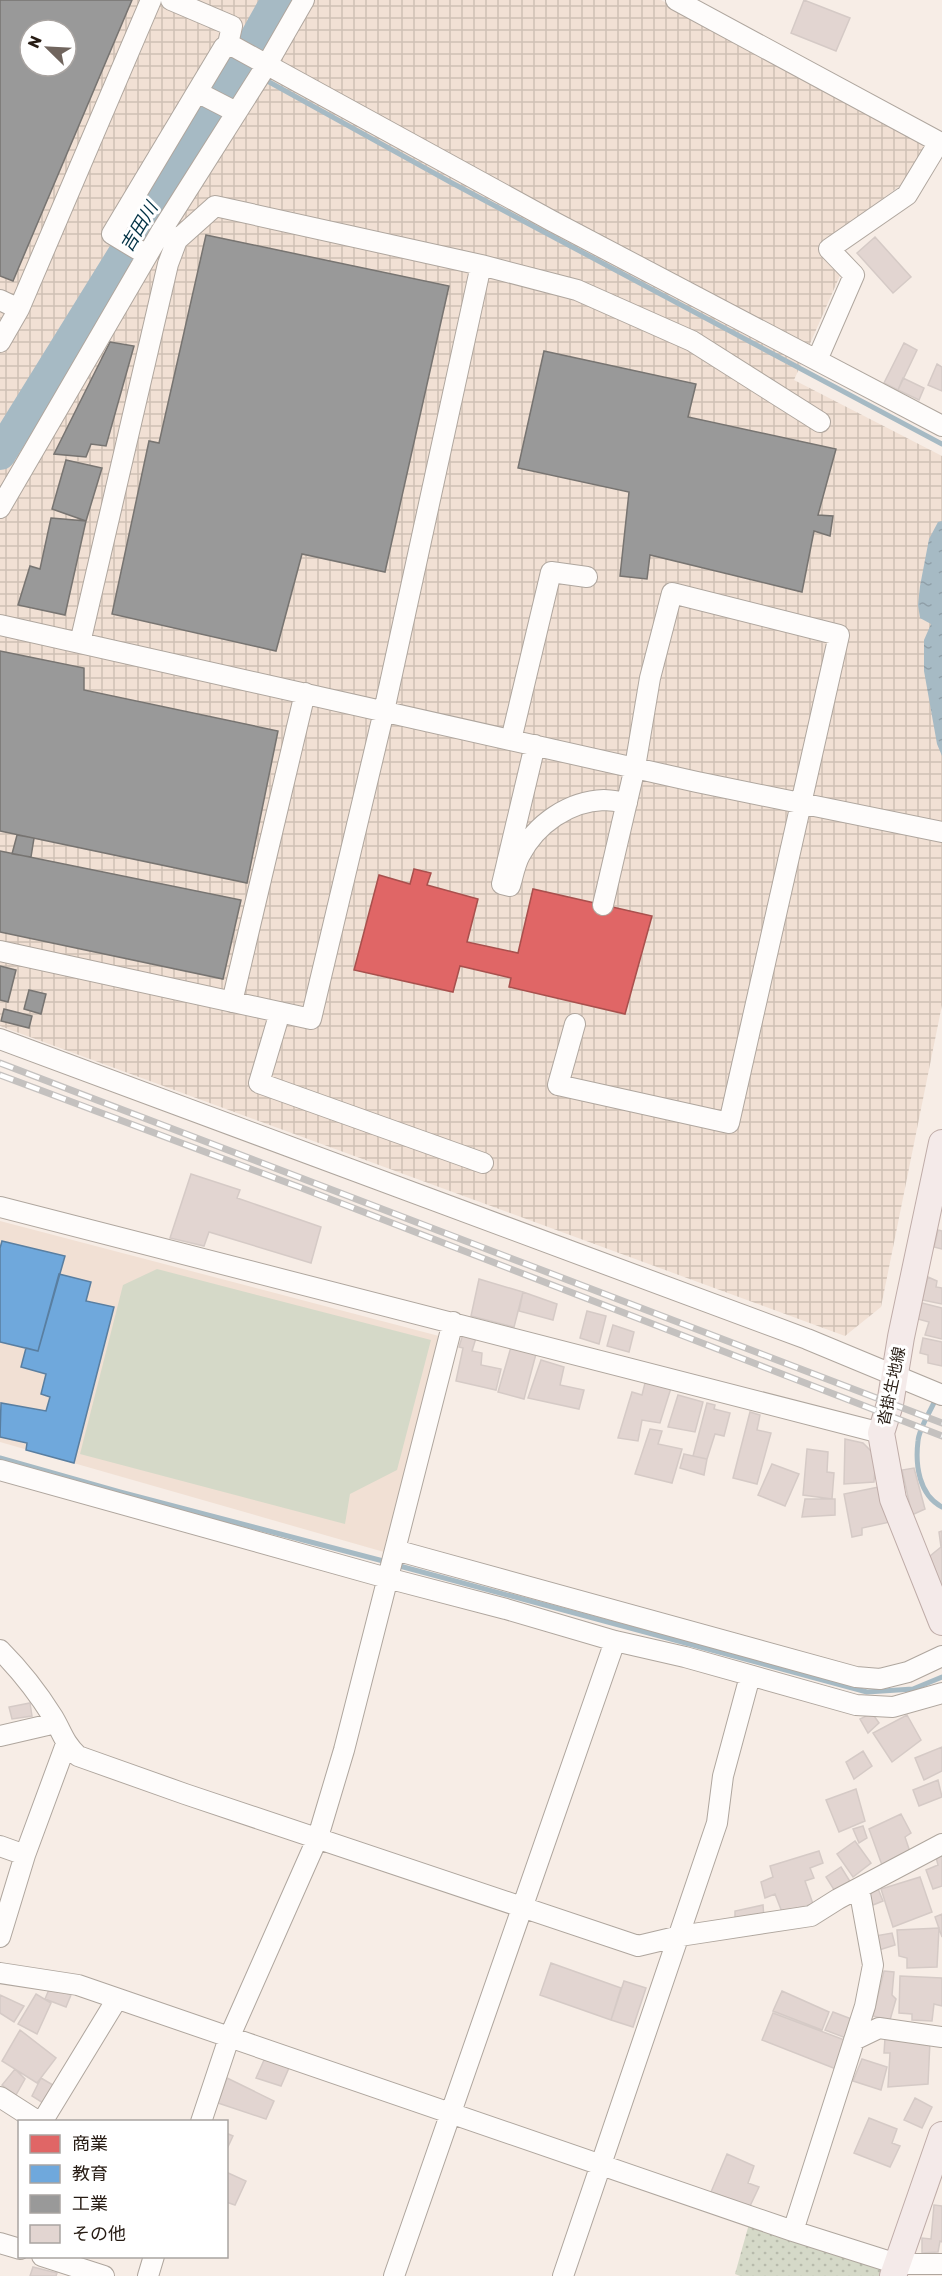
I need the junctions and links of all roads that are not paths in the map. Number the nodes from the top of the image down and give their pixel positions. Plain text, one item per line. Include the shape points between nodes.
1 (152, 0) edge
2 (171, 0) edge
3 (304, 0) edge
4 (676, 0) edge
5 (228, 44) junction
6 (265, 65) junction
7 (197, 93) junction
8 (236, 112) junction
9 (941, 141) edge
10 (169, 235) junction
11 (146, 255) junction
12 (482, 265) junction
13 (0, 300) edge
14 (19, 309) junction
15 (0, 342) edge
16 (817, 360) junction
17 (820, 422) dead end
18 (942, 426) edge
19 (0, 508) edge
20 (587, 577) dead end
21 (0, 625) edge
22 (80, 643) junction
23 (305, 693) junction
24 (384, 711) junction
25 (511, 740) junction
26 (535, 745) junction
27 (635, 767) junction
28 (627, 803) junction
29 (800, 803) junction
30 (942, 832) edge
31 (603, 905) dead end
32 (0, 951) edge
33 (232, 1002) junction
34 (280, 1012) junction
35 (575, 1023) dead end
36 (0, 1039) edge
37 (942, 1143) edge
38 (483, 1163) dead end
39 (935, 1205) edge
40 (0, 1207) edge
41 (453, 1322) junction
42 (895, 1374) junction
43 (942, 1395) edge
44 (881, 1433) junction
45 (0, 1470) edge
46 (395, 1550) junction
47 (387, 1578) junction
48 (942, 1622) edge
49 (615, 1641) junction
50 (0, 1650) edge
51 (942, 1656) edge
52 (750, 1676) junction
53 (942, 1694) edge
54 (56, 1723) junction
55 (0, 1736) edge
56 (66, 1744) junction
57 (318, 1837) junction
58 (942, 1844) edge
59 (0, 1846) edge
60 (26, 1854) junction
61 (859, 1888) junction
62 (521, 1906) junction
63 (680, 1936) junction
64 (0, 1937) edge
65 (0, 1973) edge
66 (117, 1999) junction
67 (942, 2037) edge
68 (229, 2038) junction
69 (854, 2040) junction
70 (0, 2097) edge
71 (450, 2114) junction
72 (38, 2120) edge
73 (41, 2120) edge
74 (201, 2120) edge
75 (942, 2135) edge
76 (601, 2166) junction
77 (793, 2231) junction
78 (0, 2243) edge
79 (18, 2248) edge
80 (48, 2258) edge
81 (153, 2258) edge
82 (942, 2264) edge
83 (895, 2270) edge
84 (104, 2276) edge
85 (148, 2276) edge
86 (394, 2276) edge
87 (563, 2276) edge

1 - 14 street
2 - 5 street via 232,26
3 - 6 street
4 - 9 street
5 - 6 street
5 - 7 street
6 - 8 street
6 - 16 street
7 - 8 street
7 - 11 street via 112,234
8 - 10 street
9 - 16 street via 907,195 829,249 854,275
10 - 11 street
10 - 12 street via 215,206
10 - 22 street via 168,264
11 - 19 street
12 - 17 street via 578,290 692,341
12 - 24 street
13 - 14 street
14 - 15 street
16 - 18 street
20 - 25 street via 551,572
21 - 22 street
22 - 23 street
23 - 24 street
23 - 33 street
24 - 25 street
24 - 34 street via 311,1019
25 - 26 street
26 - 27 street
26 - 28 street via 502,884 510,886 520,855 533,835 554,816 583,802
27 - 28 street
27 - 29 street
27 - 29 street via 650,678 672,593 838,635
28 - 31 street
29 - 30 street
29 - 35 street via 729,1123 558,1085
32 - 33 street
33 - 34 street
34 - 38 street via 259,1083
36 - 42 street
37 - 39 main road, 沓掛生地線
39 - 42 main road, 沓掛生地線
40 - 41 street
41 - 44 street
41 - 46 street
42 - 43 street
42 - 44 main road, 沓掛生地線
44 - 48 main road, 沓掛生地線 via 893,1499
45 - 47 street
46 - 47 street
46 - 51 street via 856,1677 880,1679
47 - 49 street
47 - 57 street
49 - 52 street
49 - 62 street
50 - 54 street via 18,1667
52 - 53 street via 856,1705 893,1707
52 - 63 street via 723,1776 717,1823
54 - 55 street
54 - 56 street
56 - 57 street via 78,1755
56 - 60 street
57 - 62 street
57 - 68 street
58 - 61 street
59 - 60 street
60 - 64 street
61 - 63 street via 811,1916
61 - 69 street via 873,1965
62 - 63 street via 638,1946
62 - 71 street
63 - 76 street
65 - 66 street via 78,1985
66 - 68 street
66 - 73 street
67 - 69 street via 879,2028
68 - 71 street
68 - 74 street
69 - 77 street
70 - 72 street
71 - 76 street
71 - 86 street
75 - 83 main road
76 - 77 street
76 - 87 street
77 - 83 street
78 - 79 street
80 - 84 street
81 - 85 street
82 - 83 street

